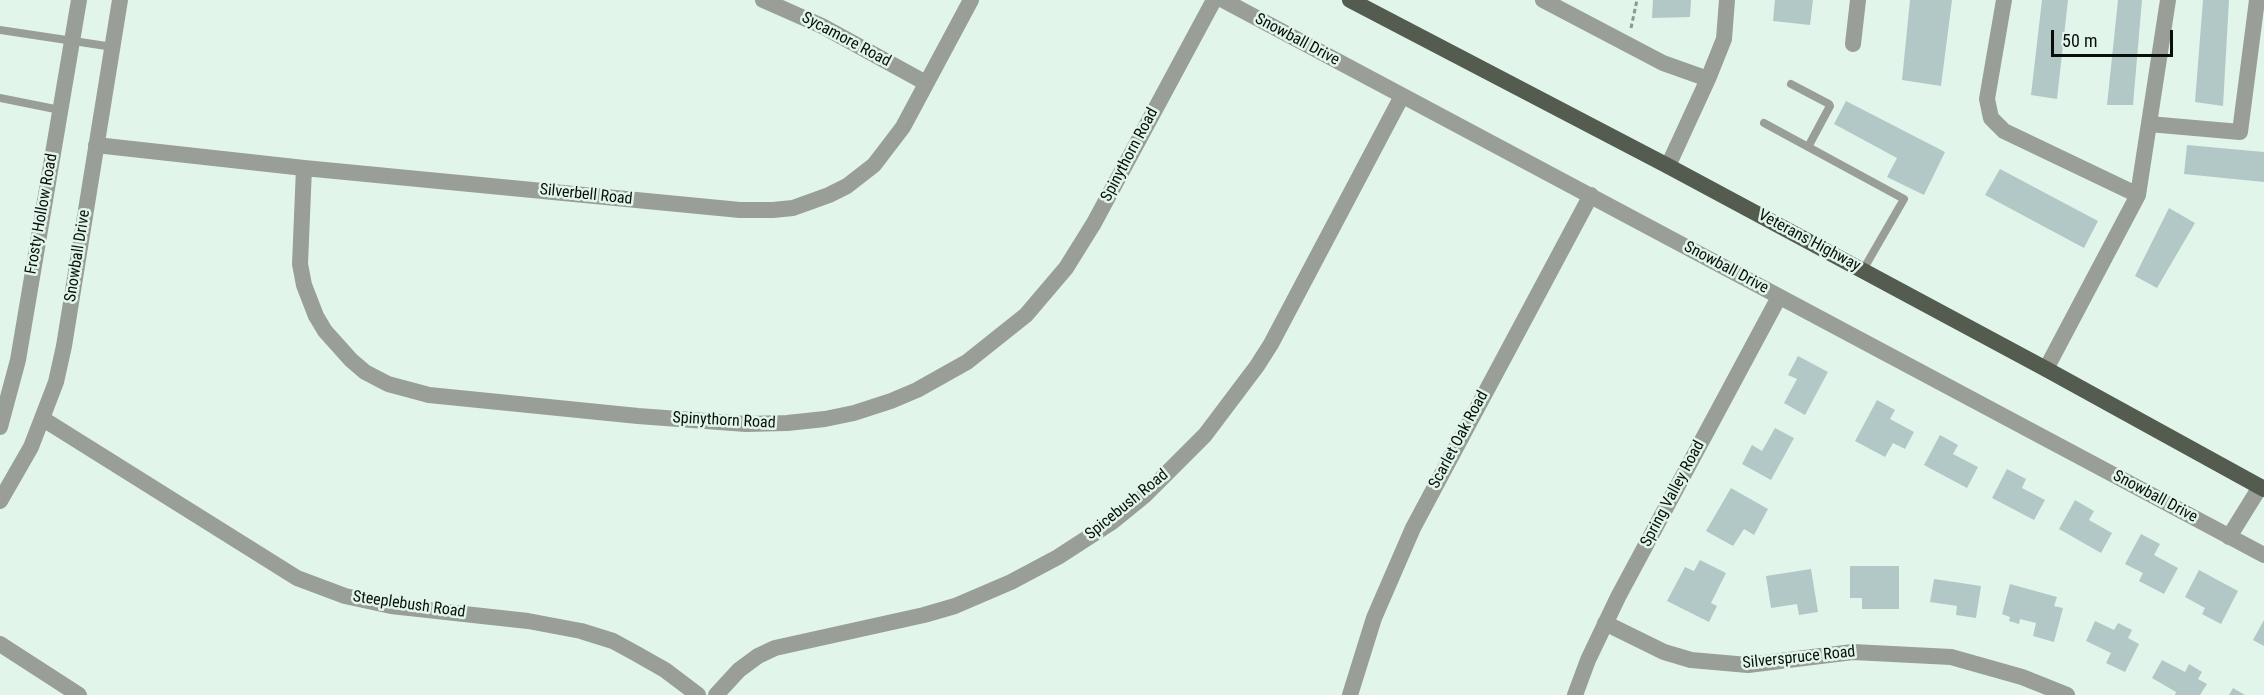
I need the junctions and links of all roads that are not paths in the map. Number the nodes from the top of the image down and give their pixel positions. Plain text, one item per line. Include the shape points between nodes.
1 (79, 0) edge
2 (120, 0) edge
3 (763, 0) edge
4 (971, 0) edge
5 (1214, 0) edge
6 (1223, 0) edge
7 (1350, 0) edge
8 (1543, 0) edge
9 (1727, 0) edge
10 (1858, 0) edge
11 (2004, 0) edge
12 (2168, 0) edge
13 (2257, 0) edge
14 (0, 30) edge
15 (71, 41) junction
16 (1854, 44) dead end
17 (113, 47) junction
18 (1708, 79) junction
19 (926, 83) junction
20 (1791, 84) dead end
21 (1402, 96) junction
22 (0, 99) edge
23 (60, 110) junction
24 (1764, 123) dead end
25 (2149, 124) junction
26 (96, 145) junction
27 (1808, 147) junction
28 (1668, 166) junction
29 (304, 168) junction
30 (1590, 195) junction
31 (2138, 195) junction
32 (1863, 270) junction
33 (1779, 297) junction
34 (2046, 369) junction
35 (43, 419) junction
36 (0, 427) edge
37 (2262, 488) edge
38 (0, 501) edge
39 (2229, 537) junction
40 (2264, 555) edge
41 (1605, 623) junction
42 (0, 644) edge
43 (79, 695) edge
44 (698, 695) edge
45 (716, 695) edge
46 (1350, 695) edge
47 (1575, 695) edge
48 (2067, 695) edge

1 - 15 street, Frosty Hollow Road
2 - 17 street, Snowball Drive
3 - 19 street, Sycamore Road via 822,26
4 - 19 street, Silverbell Road
5 - 29 street, Spinythorn Road via 1094,223 1066,268 1026,315 967,362 917,390 825,419 746,424 638,416 429,395 388,384 351,360 316,316 300,264
6 - 21 street, Snowball Drive
7 - 28 main road, Veterans Highway
8 - 18 street via 1663,63
9 - 18 street via 1724,39
10 - 16 street
11 - 31 street via 1987,99 1991,118 2004,131
12 - 25 street
13 - 25 street via 2240,132
14 - 15 lane
15 - 17 lane
15 - 23 street, Frosty Hollow Road
17 - 26 street, Snowball Drive
18 - 28 street
19 - 29 street, Silverbell Road via 903,127 874,165 847,186 793,208 740,210
20 - 27 lane via 1830,106
21 - 30 street, Snowball Drive
21 - 45 street, Spicebush Road via 1257,366 1205,435 1144,496 1066,552 1011,582 924,615 775,648 739,670
22 - 23 lane
23 - 36 street, Frosty Hollow Road via 18,360
24 - 27 lane
25 - 31 street
26 - 29 street, Silverbell Road
26 - 35 street, Snowball Drive via 64,346
27 - 32 lane via 1904,199
28 - 32 main road, Veterans Highway
30 - 33 street, Snowball Drive
30 - 46 street, Scarlet Oak Road via 1413,528 1374,618
31 - 34 street
32 - 34 main road, Veterans Highway
33 - 39 street, Snowball Drive
33 - 41 street, Spring Valley Road
34 - 37 main road, Veterans Highway
35 - 38 street, Snowball Drive
35 - 44 street, Steeplebush Road via 305,582 391,606 528,621 581,631 635,652
37 - 39 street
39 - 40 street, Snowball Drive
41 - 47 street, Spring Valley Road
41 - 48 street, Silverspruce Road via 1664,652 1691,660 1749,665 1853,652 1951,657 2022,677
42 - 43 street

